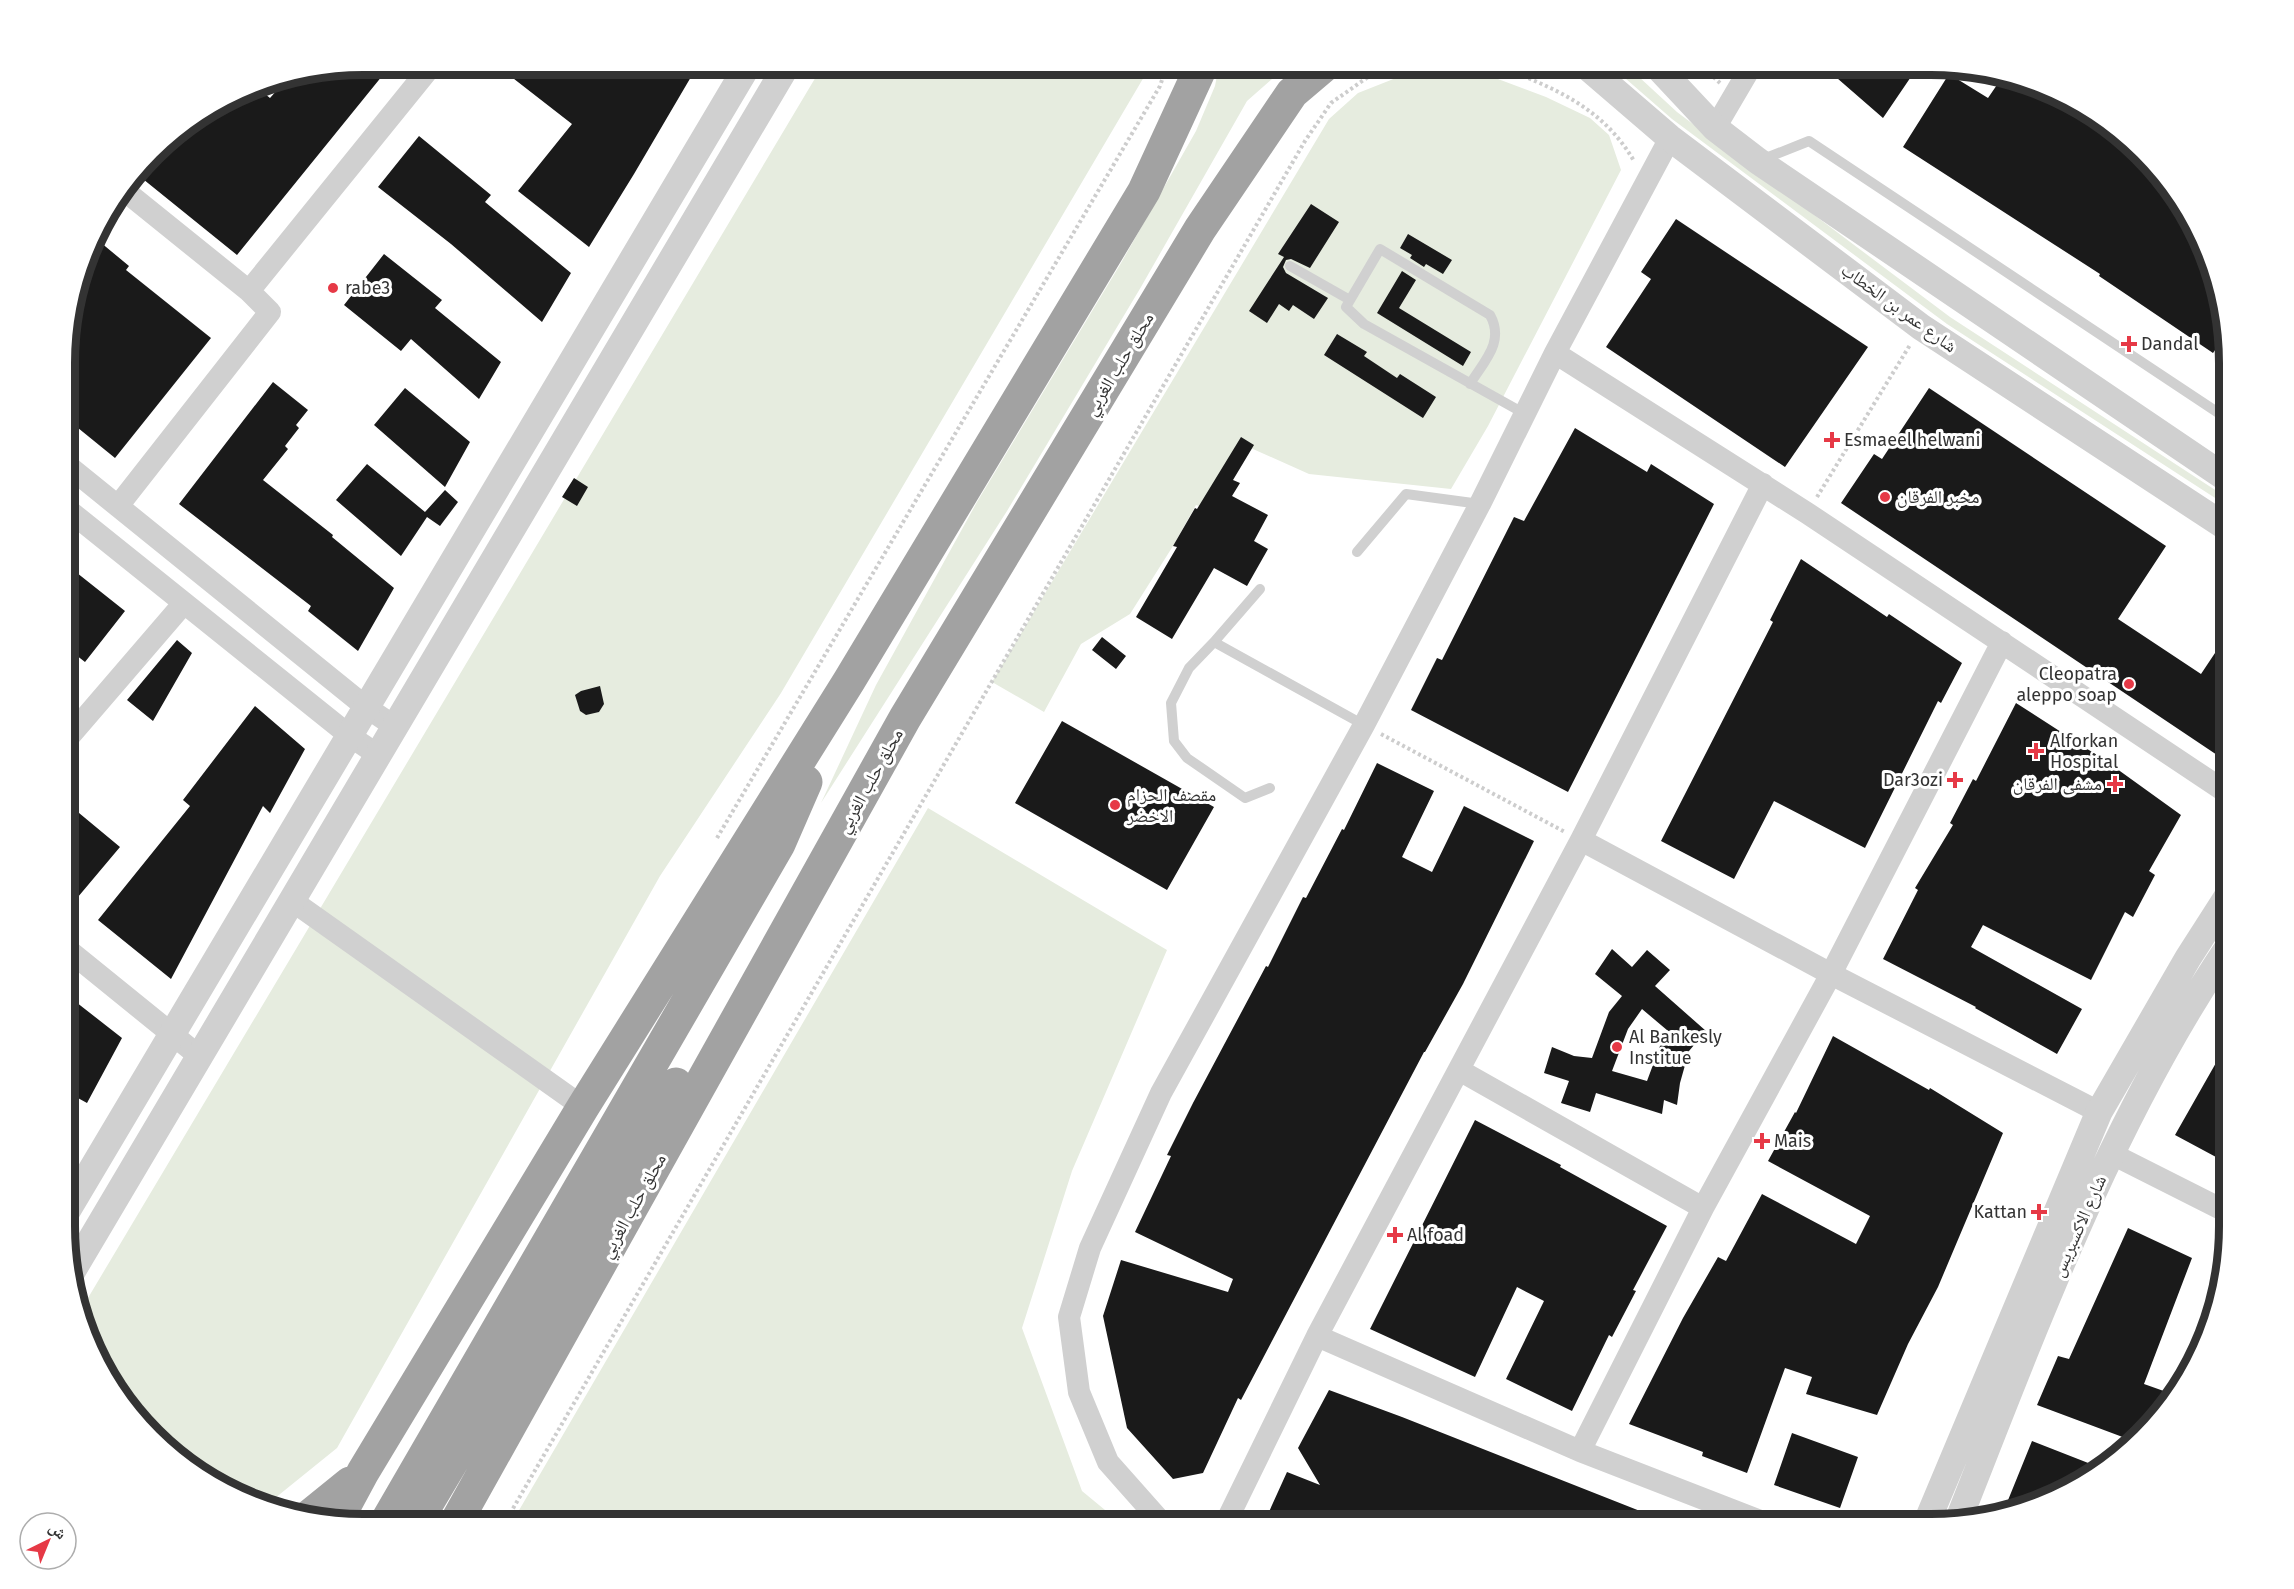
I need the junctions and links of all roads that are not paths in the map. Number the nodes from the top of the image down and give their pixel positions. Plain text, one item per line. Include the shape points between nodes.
1 (423, 75) edge
2 (742, 75) edge
3 (781, 75) edge
4 (1197, 75) edge
5 (1314, 75) edge
6 (1597, 75) edge
7 (1665, 75) edge
8 (1746, 75) edge
9 (1715, 128) junction
10 (1671, 138) junction
11 (1758, 161) junction
12 (129, 195) edge
13 (1290, 266) dead end
14 (249, 291) junction
15 (1350, 300) junction
16 (1555, 353) junction
17 (1470, 384) junction
18 (2219, 413) edge
19 (1524, 414) junction
20 (75, 471) edge
21 (2219, 473) edge
22 (1763, 484) junction
23 (1480, 504) junction
24 (118, 506) junction
25 (75, 515) edge
26 (2219, 522) edge
27 (1357, 552) dead end
28 (1260, 589) dead end
29 (184, 603) junction
30 (1214, 642) junction
31 (2002, 642) junction
32 (849, 681) junction
33 (366, 707) junction
34 (905, 718) junction
35 (1364, 725) junction
36 (394, 726) junction
37 (75, 730) edge
38 (350, 736) junction
39 (378, 755) junction
40 (2219, 787) edge
41 (1270, 788) dead end
42 (1581, 840) junction
43 (291, 900) junction
44 (2219, 910) edge
45 (75, 956) edge
46 (2219, 961) edge
47 (1831, 974) junction
48 (172, 1035) junction
49 (199, 1056) junction
50 (1459, 1071) junction
51 (583, 1107) junction
52 (2099, 1112) junction
53 (2112, 1154) junction
54 (75, 1198) edge
55 (1703, 1208) junction
56 (2219, 1208) edge
57 (77, 1263) edge
58 (1317, 1336) junction
59 (500, 1445) junction
60 (1580, 1451) junction
61 (363, 1472) junction
62 (316, 1510) edge
63 (1961, 1512) edge
64 (341, 1513) edge
65 (391, 1514) edge
66 (421, 1514) edge
67 (460, 1514) edge
68 (485, 1514) edge
69 (1153, 1514) edge
70 (1230, 1514) edge
71 (1742, 1514) edge
72 (1930, 1514) edge

1 - 14 street
2 - 33 street
3 - 36 street
4 - 32 highway via 1144,191
5 - 34 highway, محلق حلب الغربي via 1293,93 1200,230
6 - 10 street, شارع عمر بن الخطاب
7 - 9 street
8 - 9 street
9 - 11 street
10 - 16 street
10 - 26 street, شارع عمر بن الخطاب via 1921,327
11 - 18 lane via 1809,141
11 - 21 street
12 - 14 street
13 - 15 lane
14 - 24 street via 270,312
15 - 17 lane via 1346,307 1364,324
15 - 17 lane via 1380,249 1490,315 1496,326 1496,341
16 - 19 street
16 - 22 street
17 - 19 lane
19 - 23 street
20 - 24 street
22 - 31 street
22 - 42 street
23 - 27 lane via 1406,494
23 - 35 street
24 - 33 street
25 - 29 street
28 - 30 lane
29 - 37 street
29 - 38 street
30 - 35 lane
30 - 41 lane via 1189,668 1171,703 1174,741 1187,758 1245,798
31 - 40 street
31 - 47 street
32 - 51 highway
32 - 65 highway via 779,844
33 - 36 street
33 - 38 street
34 - 59 highway, محلق حلب الغربي
34 - 66 highway via 806,865
35 - 69 street via 1161,1093 1090,1248 1069,1317 1079,1392 1108,1462
36 - 39 street
38 - 39 street
38 - 48 street
39 - 43 street
42 - 47 street
42 - 50 street
43 - 49 street
43 - 51 street
44 - 52 street
45 - 48 street
46 - 53 street, شارع الاكسبريس via 2154,1067
47 - 52 street
47 - 55 street
48 - 49 street
48 - 54 street
49 - 57 street
50 - 55 street
50 - 58 street
51 - 61 highway
52 - 72 street
53 - 56 street
53 - 63 street, شارع الاكسبريس via 2046,1300
55 - 60 street
58 - 60 street
58 - 70 street
59 - 67 highway, محلق حلب الغربي
59 - 68 highway
60 - 71 street
61 - 62 highway
61 - 64 highway

